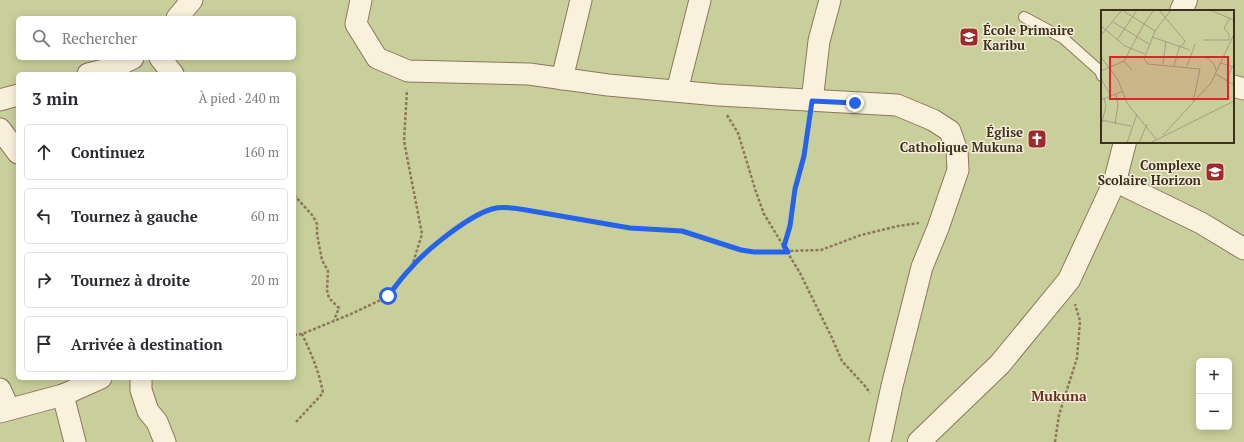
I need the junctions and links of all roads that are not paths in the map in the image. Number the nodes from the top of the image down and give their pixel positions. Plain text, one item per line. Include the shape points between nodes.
1 (192, 0) edge
2 (361, 0) edge
3 (581, 0) edge
4 (700, 0) edge
5 (830, 0) edge
6 (1186, 0) edge
7 (1181, 10) edge
8 (179, 16) edge
9 (1024, 17) dead end
10 (129, 60) edge
11 (162, 60) edge
12 (96, 72) edge
13 (171, 72) edge
14 (1101, 74) edge
15 (562, 79) junction
16 (1234, 86) edge
17 (1244, 89) edge
18 (677, 91) junction
19 (16, 96) edge
20 (0, 100) edge
21 (812, 101) junction
22 (0, 129) edge
23 (1125, 143) edge
24 (16, 150) edge
25 (1116, 181) junction
26 (1242, 242) edge
27 (97, 380) edge
28 (141, 380) edge
29 (0, 389) edge
30 (63, 395) junction
31 (5, 411) edge
32 (75, 442) edge
33 (165, 442) edge
34 (880, 442) edge
35 (919, 442) edge

1 - 8 street
2 - 15 street via 356,24 377,58 408,71 529,74
3 - 15 street
4 - 18 street
5 - 21 street via 819,41
6 - 7 street
9 - 14 lane via 1063,38
10 - 12 street
11 - 13 street
15 - 18 street
16 - 17 street
18 - 21 street
19 - 20 street
21 - 34 street via 897,105 933,120 950,131 957,152 958,170 922,267
22 - 24 street
23 - 25 street
25 - 26 street
25 - 35 street via 1069,280 1000,364
27 - 30 street
28 - 33 street via 141,390 148,411 157,422
29 - 31 street
30 - 31 street
30 - 32 street

